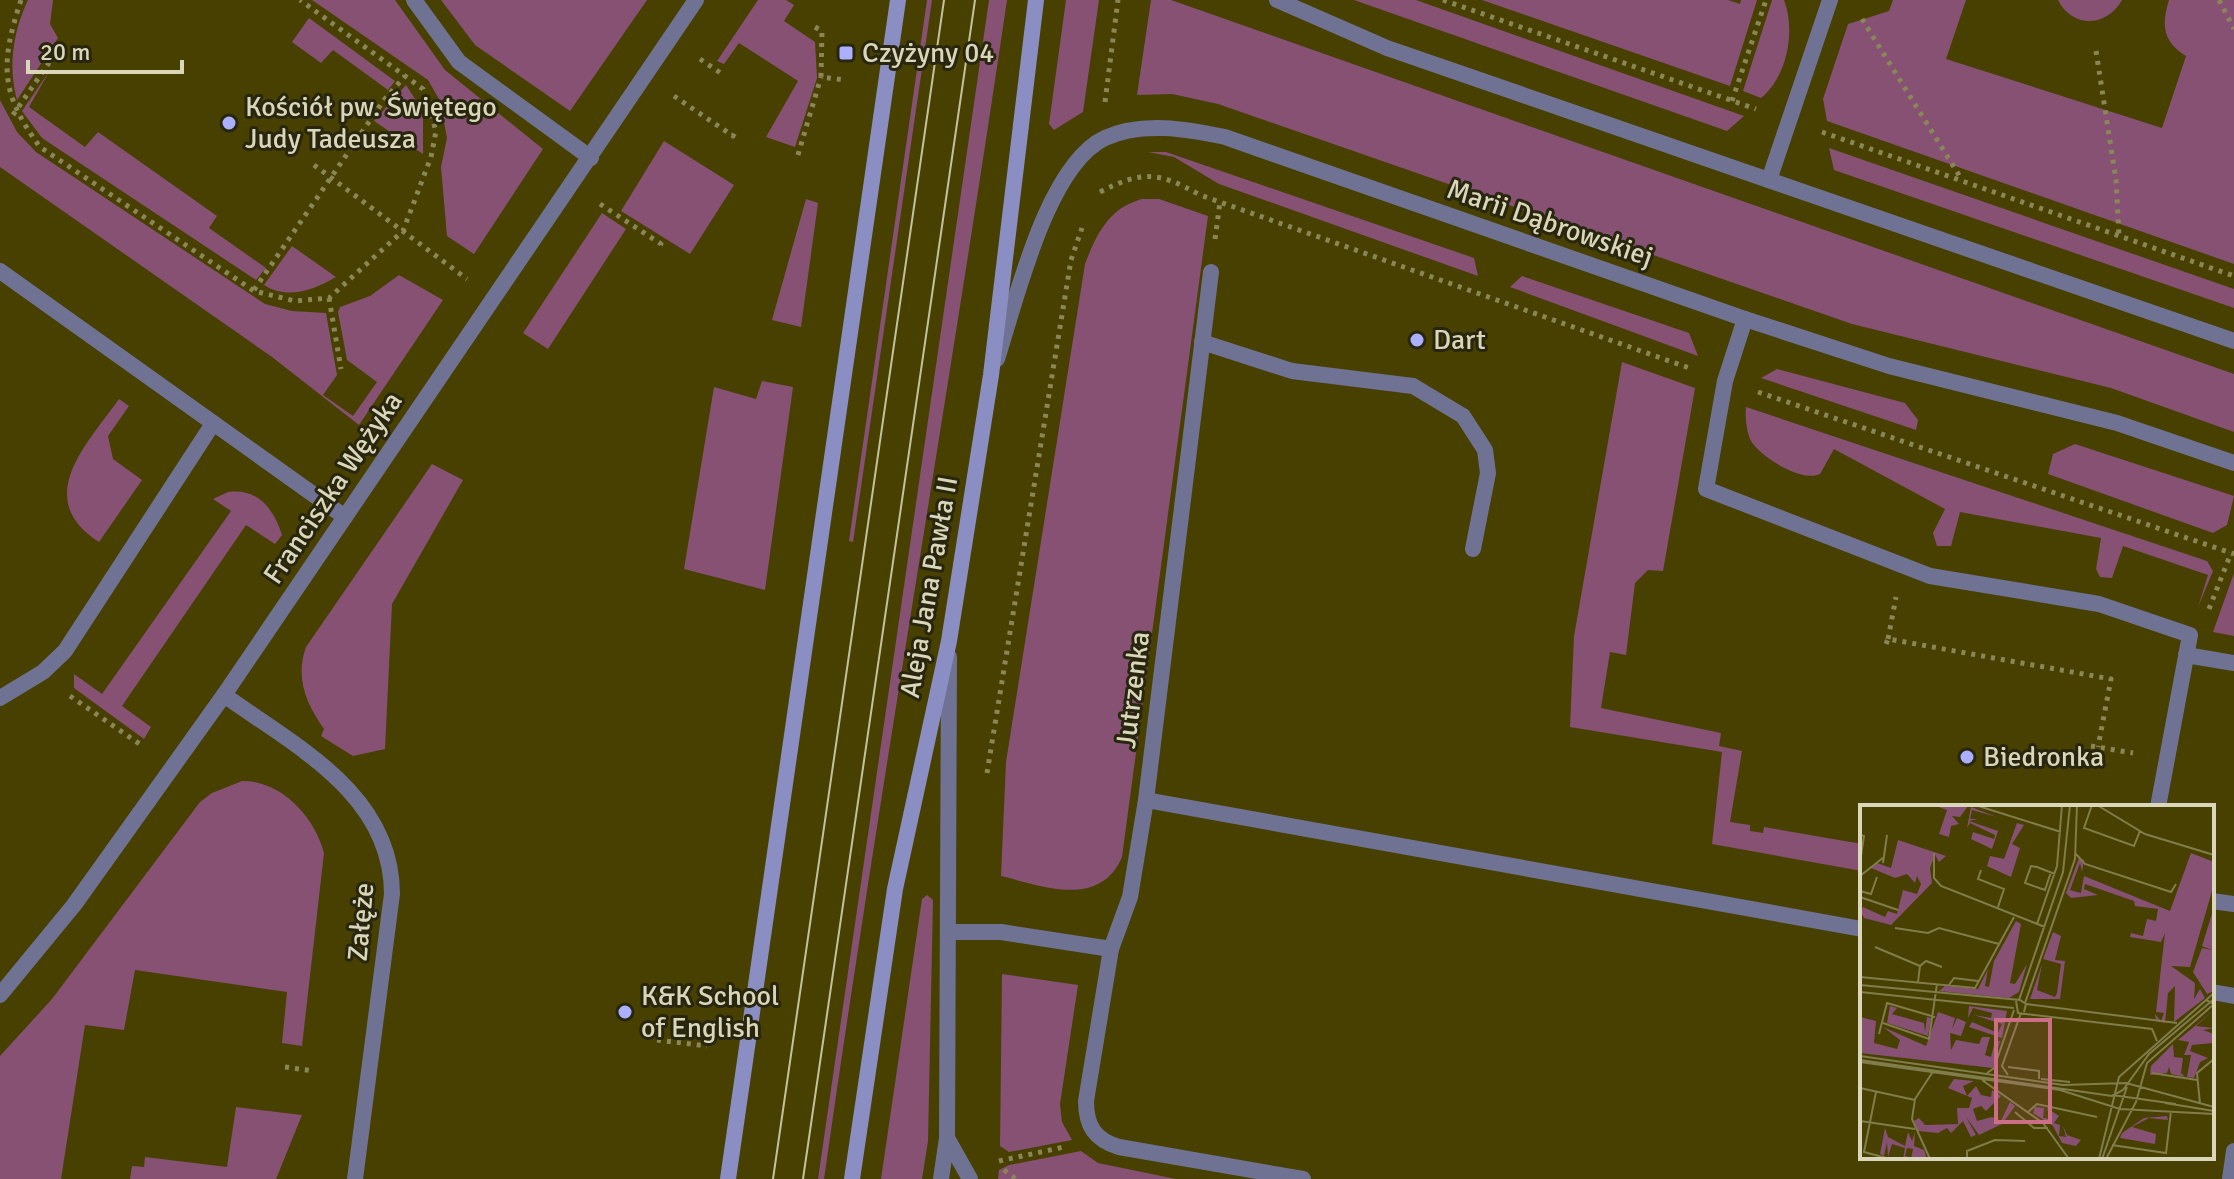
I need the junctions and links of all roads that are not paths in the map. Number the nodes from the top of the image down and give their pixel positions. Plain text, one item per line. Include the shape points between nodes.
1 (414, 0) edge
2 (696, 0) edge
3 (898, 0) edge
4 (1036, 0) edge
5 (1277, 0) edge
6 (1830, 0) edge
7 (591, 158) junction
8 (1769, 180) junction
9 (0, 271) edge
10 (1211, 272) dead end
11 (1745, 319) junction
12 (2234, 341) edge
13 (1202, 342) junction
14 (991, 375) junction
15 (212, 425) junction
16 (2234, 463) edge
17 (345, 517) junction
18 (1473, 549) dead end
19 (949, 641) junction
20 (2186, 655) junction
21 (2234, 663) edge
22 (224, 695) junction
23 (0, 698) edge
24 (1146, 800) junction
25 (2158, 805) edge
26 (2214, 901) edge
27 (2234, 904) edge
28 (1860, 929) edge
29 (949, 932) junction
30 (1111, 949) junction
31 (2214, 992) edge
32 (0, 995) edge
33 (2234, 996) edge
34 (947, 1138) junction
35 (2234, 1151) edge
36 (355, 1179) edge
37 (728, 1179) edge
38 (852, 1179) edge
39 (941, 1179) edge
40 (970, 1179) edge
41 (1303, 1179) edge
42 (2230, 1179) edge

1 - 7 street via 459,62
2 - 7 street, Franciszka Wężyka
3 - 37 main road
4 - 14 main road, Aleja Jana Pawła II
5 - 8 street via 1387,48
6 - 8 street
7 - 17 street, Franciszka Wężyka
8 - 12 street
9 - 15 street
10 - 13 street, Jutrzenka
11 - 14 street, Marii Dąbrowskiej via 1225,137 1174,129 1134,130 1094,145 1057,191
11 - 16 street, Marii Dąbrowskiej via 1889,366 2117,423
11 - 20 street via 1725,381 1706,489 1930,576 2099,604 2190,635
13 - 18 street via 1292,371 1413,386 1463,416 1485,450 1488,473
13 - 24 street, Jutrzenka
14 - 19 main road, Aleja Jana Pawła II
15 - 17 street
15 - 23 street via 65,651 43,672
17 - 22 street, Franciszka Wężyka
19 - 29 street
19 - 38 main road, Aleja Jana Pawła II via 895,889
20 - 21 street
20 - 25 street
22 - 32 street, Franciszka Wężyka via 74,905
22 - 36 street, Załęże via 344,784 376,825 390,860 392,894
24 - 28 street
24 - 30 street, Jutrzenka via 1130,897
26 - 27 street
29 - 30 street via 1001,932
29 - 34 street
30 - 41 street, Jutrzenka via 1086,1101 1095,1135 1119,1147
31 - 33 street
34 - 39 street
34 - 40 street
35 - 42 street

